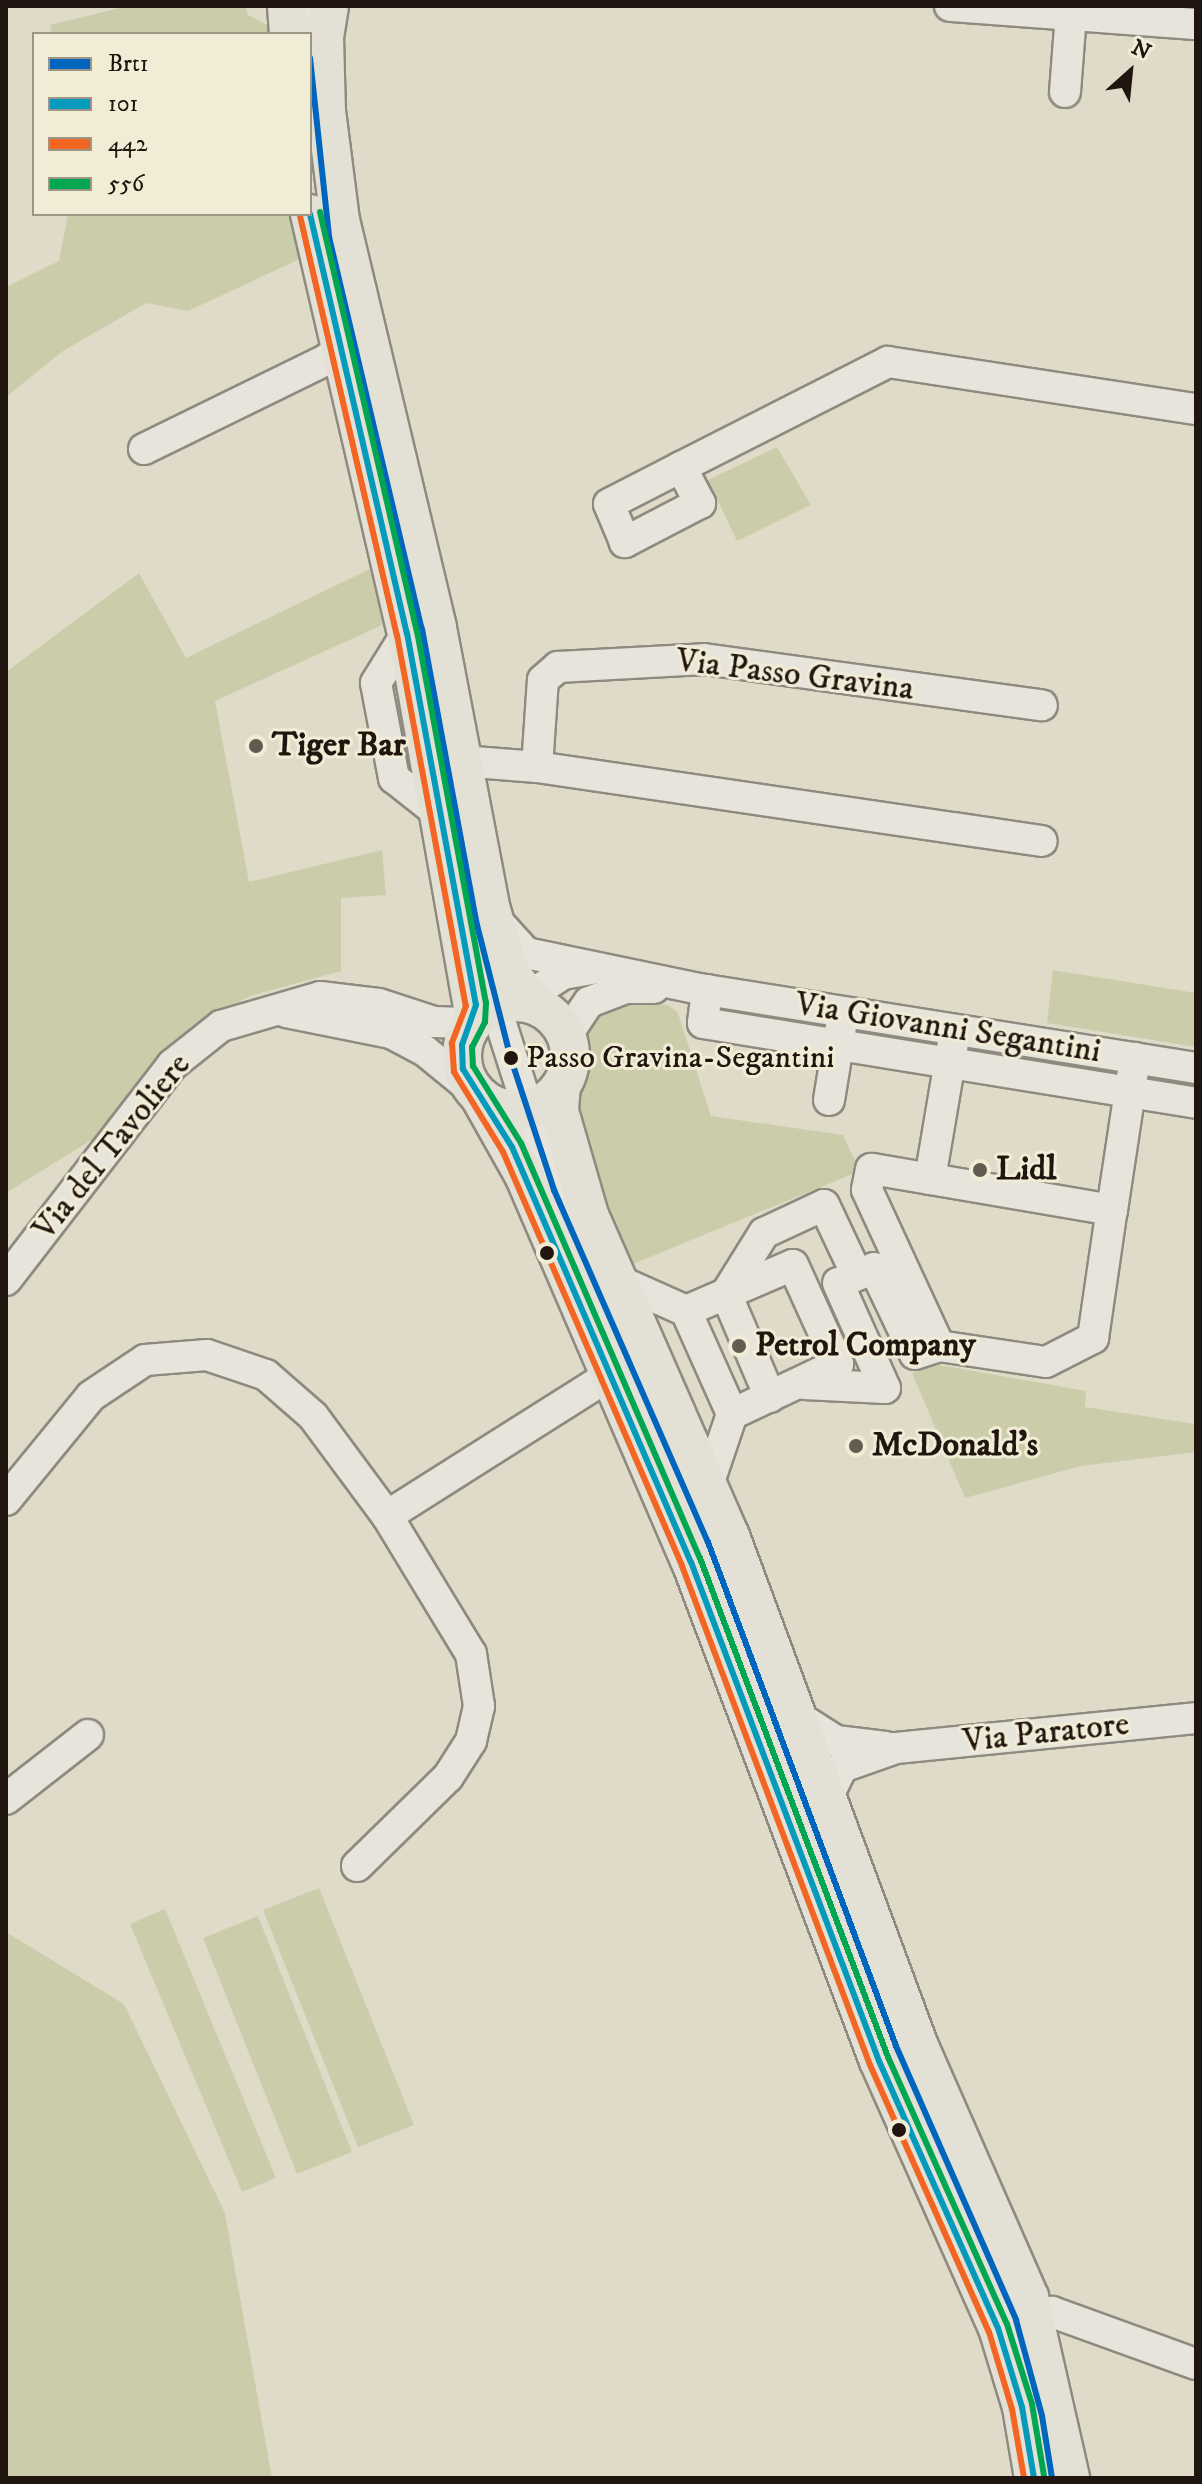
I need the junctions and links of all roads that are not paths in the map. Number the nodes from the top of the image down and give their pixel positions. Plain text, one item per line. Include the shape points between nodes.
1 (287, 6) edge
2 (308, 6) edge
3 (329, 6) edge
4 (950, 6) edge
5 (1005, 8) edge
6 (1071, 14) junction
7 (1196, 24) edge
8 (289, 32) edge
9 (309, 32) edge
10 (312, 77) edge
11 (1065, 92) dead end
12 (310, 216) edge
13 (340, 348) junction
14 (1196, 409) edge
15 (144, 449) dead end
16 (681, 467) dead end
17 (1042, 705) dead end
18 (462, 761) junction
19 (537, 767) junction
20 (1042, 841) dead end
21 (491, 910) junction
22 (606, 967) junction
23 (703, 990) junction
24 (504, 1008) junction
25 (272, 1009) junction
26 (844, 1012) junction
27 (955, 1030) junction
28 (569, 1044) junction
29 (838, 1045) junction
30 (1135, 1058) junction
31 (950, 1063) junction
32 (1196, 1068) edge
33 (561, 1086) junction
34 (1130, 1092) junction
35 (477, 1094) junction
36 (829, 1100) dead end
37 (1196, 1103) edge
38 (528, 1109) junction
39 (930, 1179) junction
40 (1112, 1210) junction
41 (848, 1279) junction
42 (6, 1280) edge
43 (619, 1281) junction
44 (726, 1294) junction
45 (807, 1296) junction
46 (686, 1311) junction
47 (939, 1346) junction
48 (610, 1375) junction
49 (798, 1383) junction
50 (770, 1397) junction
51 (732, 1414) junction
52 (708, 1485) junction
53 (6, 1500) edge
54 (387, 1516) junction
55 (797, 1716) junction
56 (1196, 1718) edge
57 (88, 1735) dead end
58 (896, 1748) junction
59 (828, 1796) junction
60 (6, 1799) edge
61 (357, 1866) dead end
62 (1016, 2320) junction
63 (1196, 2364) edge
64 (1034, 2478) edge
65 (1052, 2478) edge
66 (1070, 2478) edge

1 - 8 main road
2 - 9 street
3 - 18 main road via 324,37 326,111 340,220 437,628
4 - 5 street
5 - 6 street
6 - 7 street
6 - 11 street
10 - 24 street via 329,237
12 - 13 main road
13 - 15 street via 326,360
13 - 24 main road via 407,633 441,815
14 - 16 street via 888,362
17 - 19 street, Via Passo Gravina via 704,659 558,667 543,680
18 - 19 street
18 - 21 main road
19 - 20 street
21 - 22 street, Via Giovanni Segantini via 526,953
21 - 24 main road via 504,960
22 - 23 street, Via Giovanni Segantini
22 - 24 street via 563,974
23 - 26 street, Via Giovanni Segantini
23 - 28 street, Via Giovanni Segantini via 626,988 602,994 582,1010
23 - 29 street via 703,1023
24 - 25 street via 434,1022 345,998 320,997
24 - 28 main road via 558,1021
24 - 35 main road via 461,1053
24 - 38 street
25 - 35 street via 391,1033 425,1051
25 - 42 street, Via del Tavoliere via 221,1026 172,1065
26 - 27 street, Via Giovanni Segantini
26 - 29 street
27 - 30 street, Via Giovanni Segantini
27 - 31 street
28 - 33 main road
29 - 31 street
29 - 36 street
30 - 32 street, Via Giovanni Segantini
30 - 34 street
31 - 34 street
31 - 39 street
33 - 38 main road
33 - 43 main road via 559,1111 589,1215
34 - 37 street
34 - 40 street
35 - 38 main road via 497,1108
35 - 48 main road via 512,1147
38 - 62 street via 554,1190 708,1542 896,2046
39 - 40 street
39 - 47 street via 871,1169 867,1190
40 - 47 street via 1093,1338 1046,1362
41 - 44 street via 824,1205 764,1233
41 - 45 street
41 - 47 street via 874,1268 915,1354
41 - 49 street via 885,1388
43 - 46 street
43 - 52 main road
44 - 45 street via 793,1265
44 - 46 street
44 - 50 street
45 - 49 street via 838,1364
46 - 51 street
48 - 54 street
48 - 62 main road via 691,1562 879,2061
49 - 50 street
50 - 51 street
51 - 52 street
52 - 55 main road
53 - 54 street via 91,1396 123,1371 145,1360 207,1355 252,1369 292,1393
54 - 61 street via 471,1654 479,1706 471,1741 448,1777
55 - 58 street, Via Paratore via 836,1741
55 - 59 main road
56 - 58 street, Via Paratore
57 - 60 street
58 - 59 street, Via Paratore via 842,1767
59 - 62 main road
62 - 63 street via 1069,2317 1129,2344
62 - 64 main road
62 - 65 street via 1042,2416
62 - 66 main road

